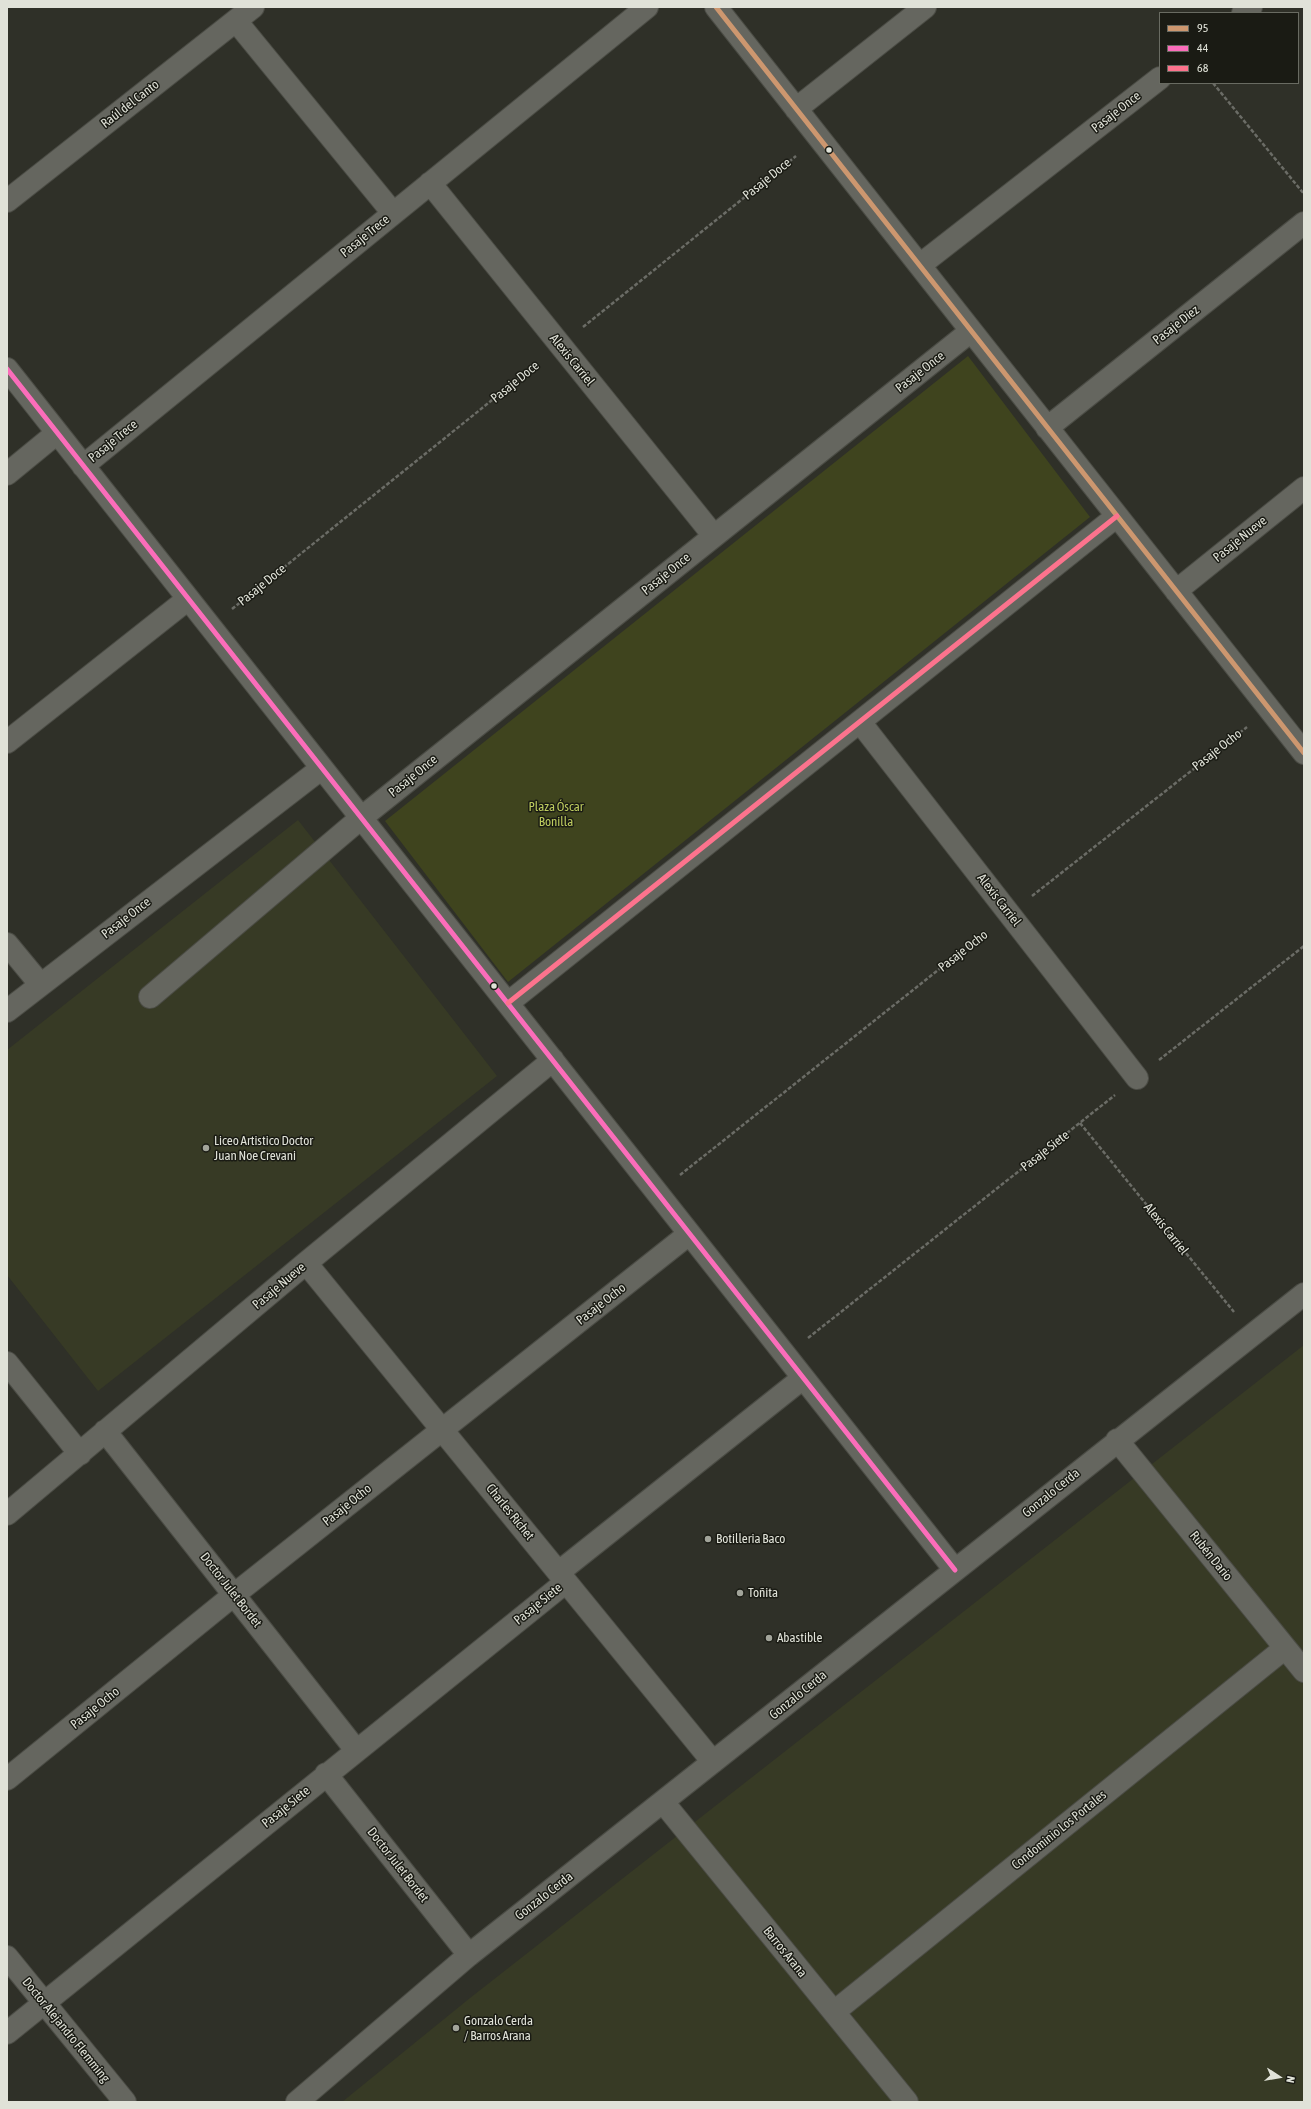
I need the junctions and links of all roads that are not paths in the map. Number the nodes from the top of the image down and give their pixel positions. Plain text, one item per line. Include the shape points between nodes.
1 (253, 7) edge
2 (647, 7) edge
3 (716, 7) edge
4 (925, 7) edge
5 (236, 21) junction
6 (1159, 79) edge
7 (796, 109) junction
8 (430, 184) junction
9 (7, 201) edge
10 (393, 213) junction
11 (1304, 223) edge
12 (920, 265) junction
13 (971, 331) junction
14 (7, 370) edge
15 (1047, 428) junction
16 (57, 433) junction
17 (83, 466) junction
18 (7, 474) edge
19 (1304, 488) edge
20 (1117, 516) junction
21 (714, 536) junction
22 (1176, 591) junction
23 (188, 599) junction
24 (860, 722) junction
25 (7, 742) edge
26 (1301, 743) edge
27 (322, 768) junction
28 (361, 818) junction
29 (7, 944) edge
30 (40, 984) junction
31 (150, 997) dead end
32 (508, 1003) junction
33 (7, 1011) edge
34 (552, 1060) junction
35 (1137, 1078) road end
36 (689, 1234) junction
37 (306, 1263) junction
38 (1304, 1294) edge
39 (7, 1363) edge
40 (803, 1378) junction
41 (442, 1429) junction
42 (105, 1431) junction
43 (1117, 1440) junction
44 (80, 1454) junction
45 (7, 1514) edge
46 (955, 1570) junction
47 (562, 1577) junction
48 (235, 1594) junction
49 (1285, 1648) junction
50 (1304, 1671) edge
51 (356, 1750) junction
52 (713, 1762) junction
53 (326, 1774) junction
54 (7, 1779) edge
55 (663, 1802) junction
56 (469, 1955) junction
57 (7, 1957) edge
58 (44, 2002) junction
59 (834, 2012) junction
60 (7, 2033) edge
61 (125, 2102) edge
62 (297, 2102) edge
63 (907, 2102) edge

1 - 5 street, Raúl del Canto
2 - 8 street, Pasaje Trece
3 - 7 street
4 - 7 street
5 - 9 street, Raúl del Canto
5 - 10 street
6 - 12 street, Pasaje Once
7 - 12 street
8 - 10 street, Pasaje Trece
8 - 21 street, Alexis Carriel
10 - 17 street, Pasaje Trece
11 - 15 street, Pasaje Diez
12 - 13 street
13 - 15 street
13 - 21 street, Pasaje Once
14 - 16 street
15 - 20 street
16 - 17 street
16 - 18 street
17 - 23 street
19 - 22 street, Pasaje Nueve
20 - 22 street
20 - 24 street
21 - 28 street, Pasaje Once
22 - 26 street via 1269,709
23 - 25 street
23 - 27 street
24 - 32 street
24 - 35 street, Alexis Carriel
27 - 28 street
27 - 30 street, Pasaje Once
28 - 31 street, Pasaje Once
28 - 32 street
29 - 30 street
30 - 33 street, Pasaje Once
32 - 34 street
34 - 36 street
34 - 37 street, Pasaje Nueve
36 - 40 street
36 - 41 street, Pasaje Ocho
37 - 41 street, Charles Richet
37 - 42 street, Pasaje Nueve
38 - 43 street, Gonzalo Cerda
39 - 44 street
40 - 46 street
40 - 47 street, Pasaje Siete
41 - 47 street, Charles Richet
41 - 48 street, Pasaje Ocho
42 - 44 street, Pasaje Nueve
42 - 48 street, Doctor Julet Bordet
43 - 46 street, Gonzalo Cerda
43 - 49 street, Rubén Dario
44 - 45 street, Pasaje Nueve
46 - 52 street, Gonzalo Cerda
47 - 51 street, Pasaje Siete
47 - 52 street, Charles Richet
48 - 51 street, Doctor Julet Bordet
48 - 54 street, Pasaje Ocho
49 - 50 street, Rubén Dario
49 - 59 street, Condominio Los Portales
51 - 53 street, Pasaje Siete
52 - 55 street, Gonzalo Cerda
53 - 56 street, Doctor Julet Bordet
53 - 58 street, Pasaje Siete
55 - 56 street, Gonzalo Cerda
55 - 59 street, Barros Arana
56 - 62 street, Gonzalo Cerda
57 - 58 street, Doctor Alejandro Flemming
58 - 60 street, Pasaje Siete
58 - 61 street, Doctor Alejandro Flemming
59 - 63 street, Barros Arana

